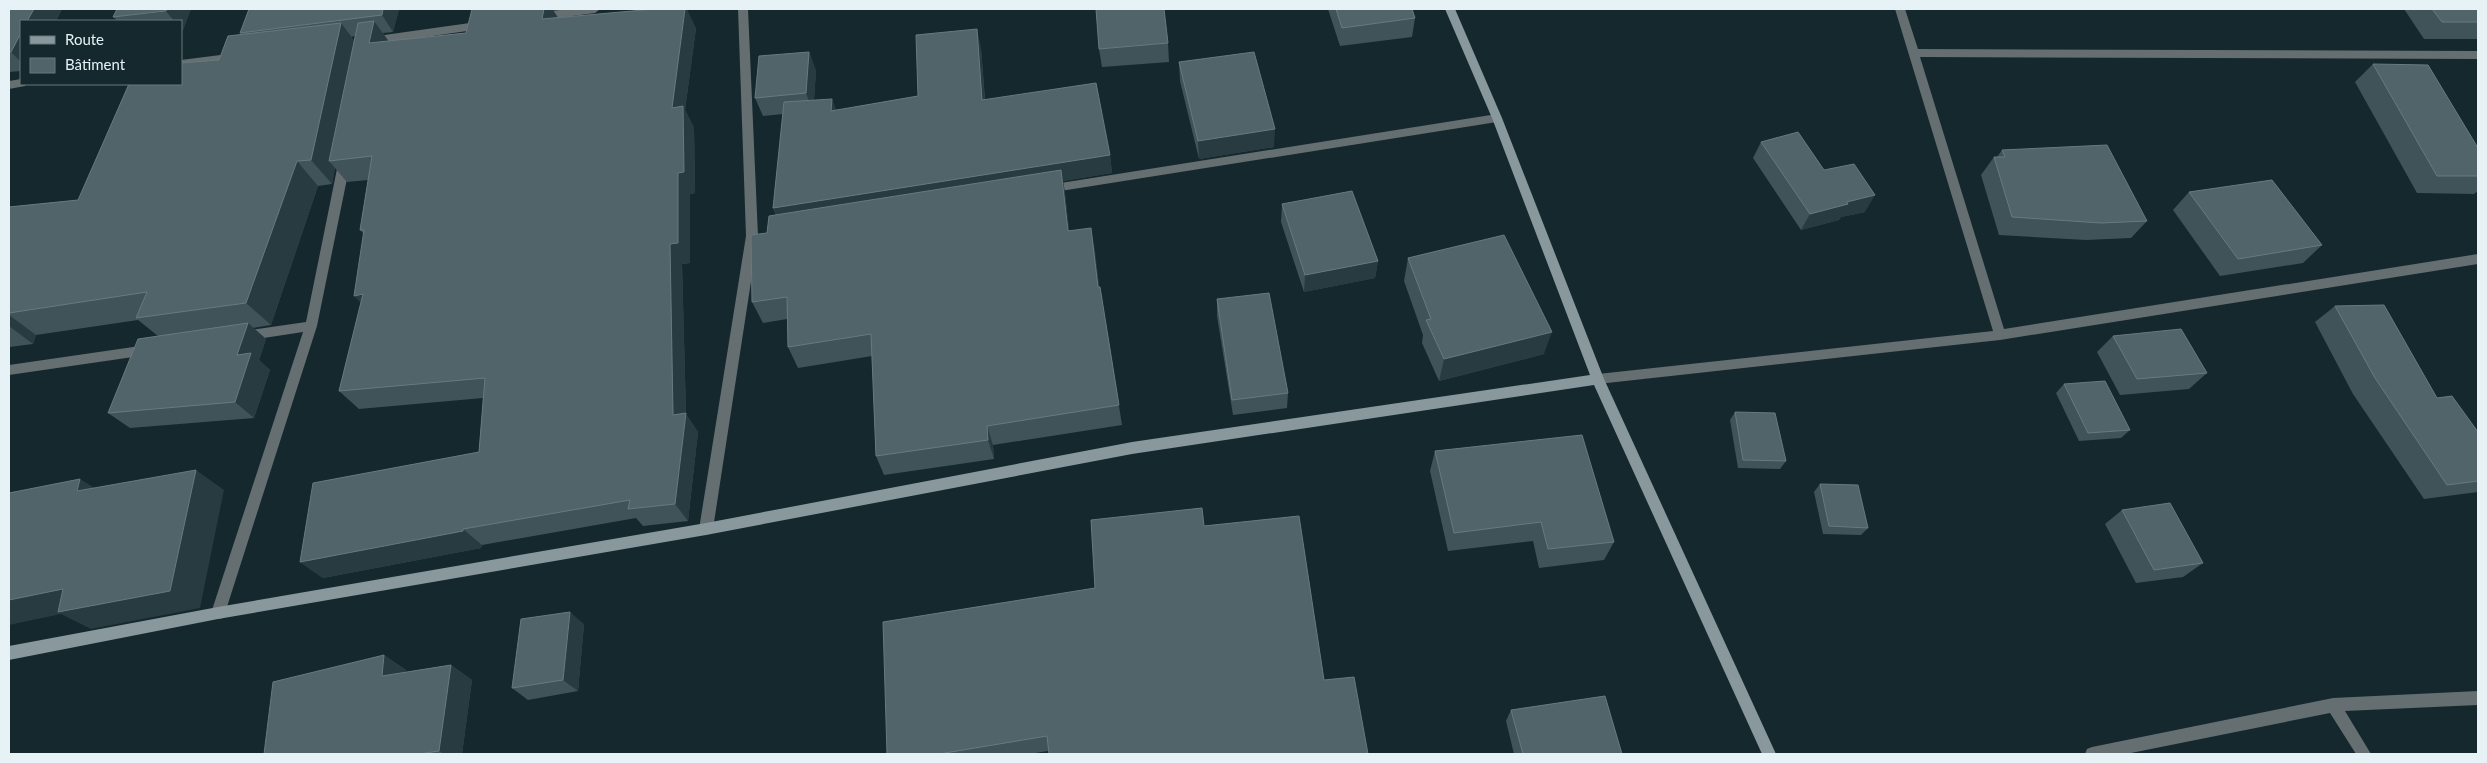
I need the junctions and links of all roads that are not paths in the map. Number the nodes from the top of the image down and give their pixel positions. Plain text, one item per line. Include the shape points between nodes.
1 (594, 9) edge
2 (743, 9) edge
3 (1450, 9) edge
4 (1900, 9) edge
5 (526, 19) edge
6 (496, 23) edge
7 (364, 45) edge
8 (1915, 53) junction
9 (250, 56) edge
10 (2478, 56) edge
11 (182, 64) edge
12 (1497, 118) junction
13 (348, 146) edge
14 (1036, 191) edge
15 (2478, 259) edge
16 (311, 326) junction
17 (2000, 335) junction
18 (233, 337) edge
19 (155, 349) edge
20 (9, 370) edge
21 (1598, 379) junction
22 (706, 529) junction
23 (218, 613) junction
24 (9, 653) edge
25 (2478, 698) edge
26 (2333, 705) junction
27 (1769, 754) edge
28 (2092, 754) edge
29 (2364, 754) edge

1 - 5 street
2 - 22 street via 757,236
3 - 12 street
4 - 8 street
6 - 7 street
8 - 10 street
8 - 17 street
9 - 11 street
12 - 14 street
12 - 21 street
13 - 16 street
15 - 17 street
16 - 18 street
16 - 23 street
17 - 21 street
19 - 20 street
21 - 22 street via 1132,448
21 - 27 street
22 - 23 street
23 - 24 street
25 - 26 street
26 - 28 street
26 - 29 street

